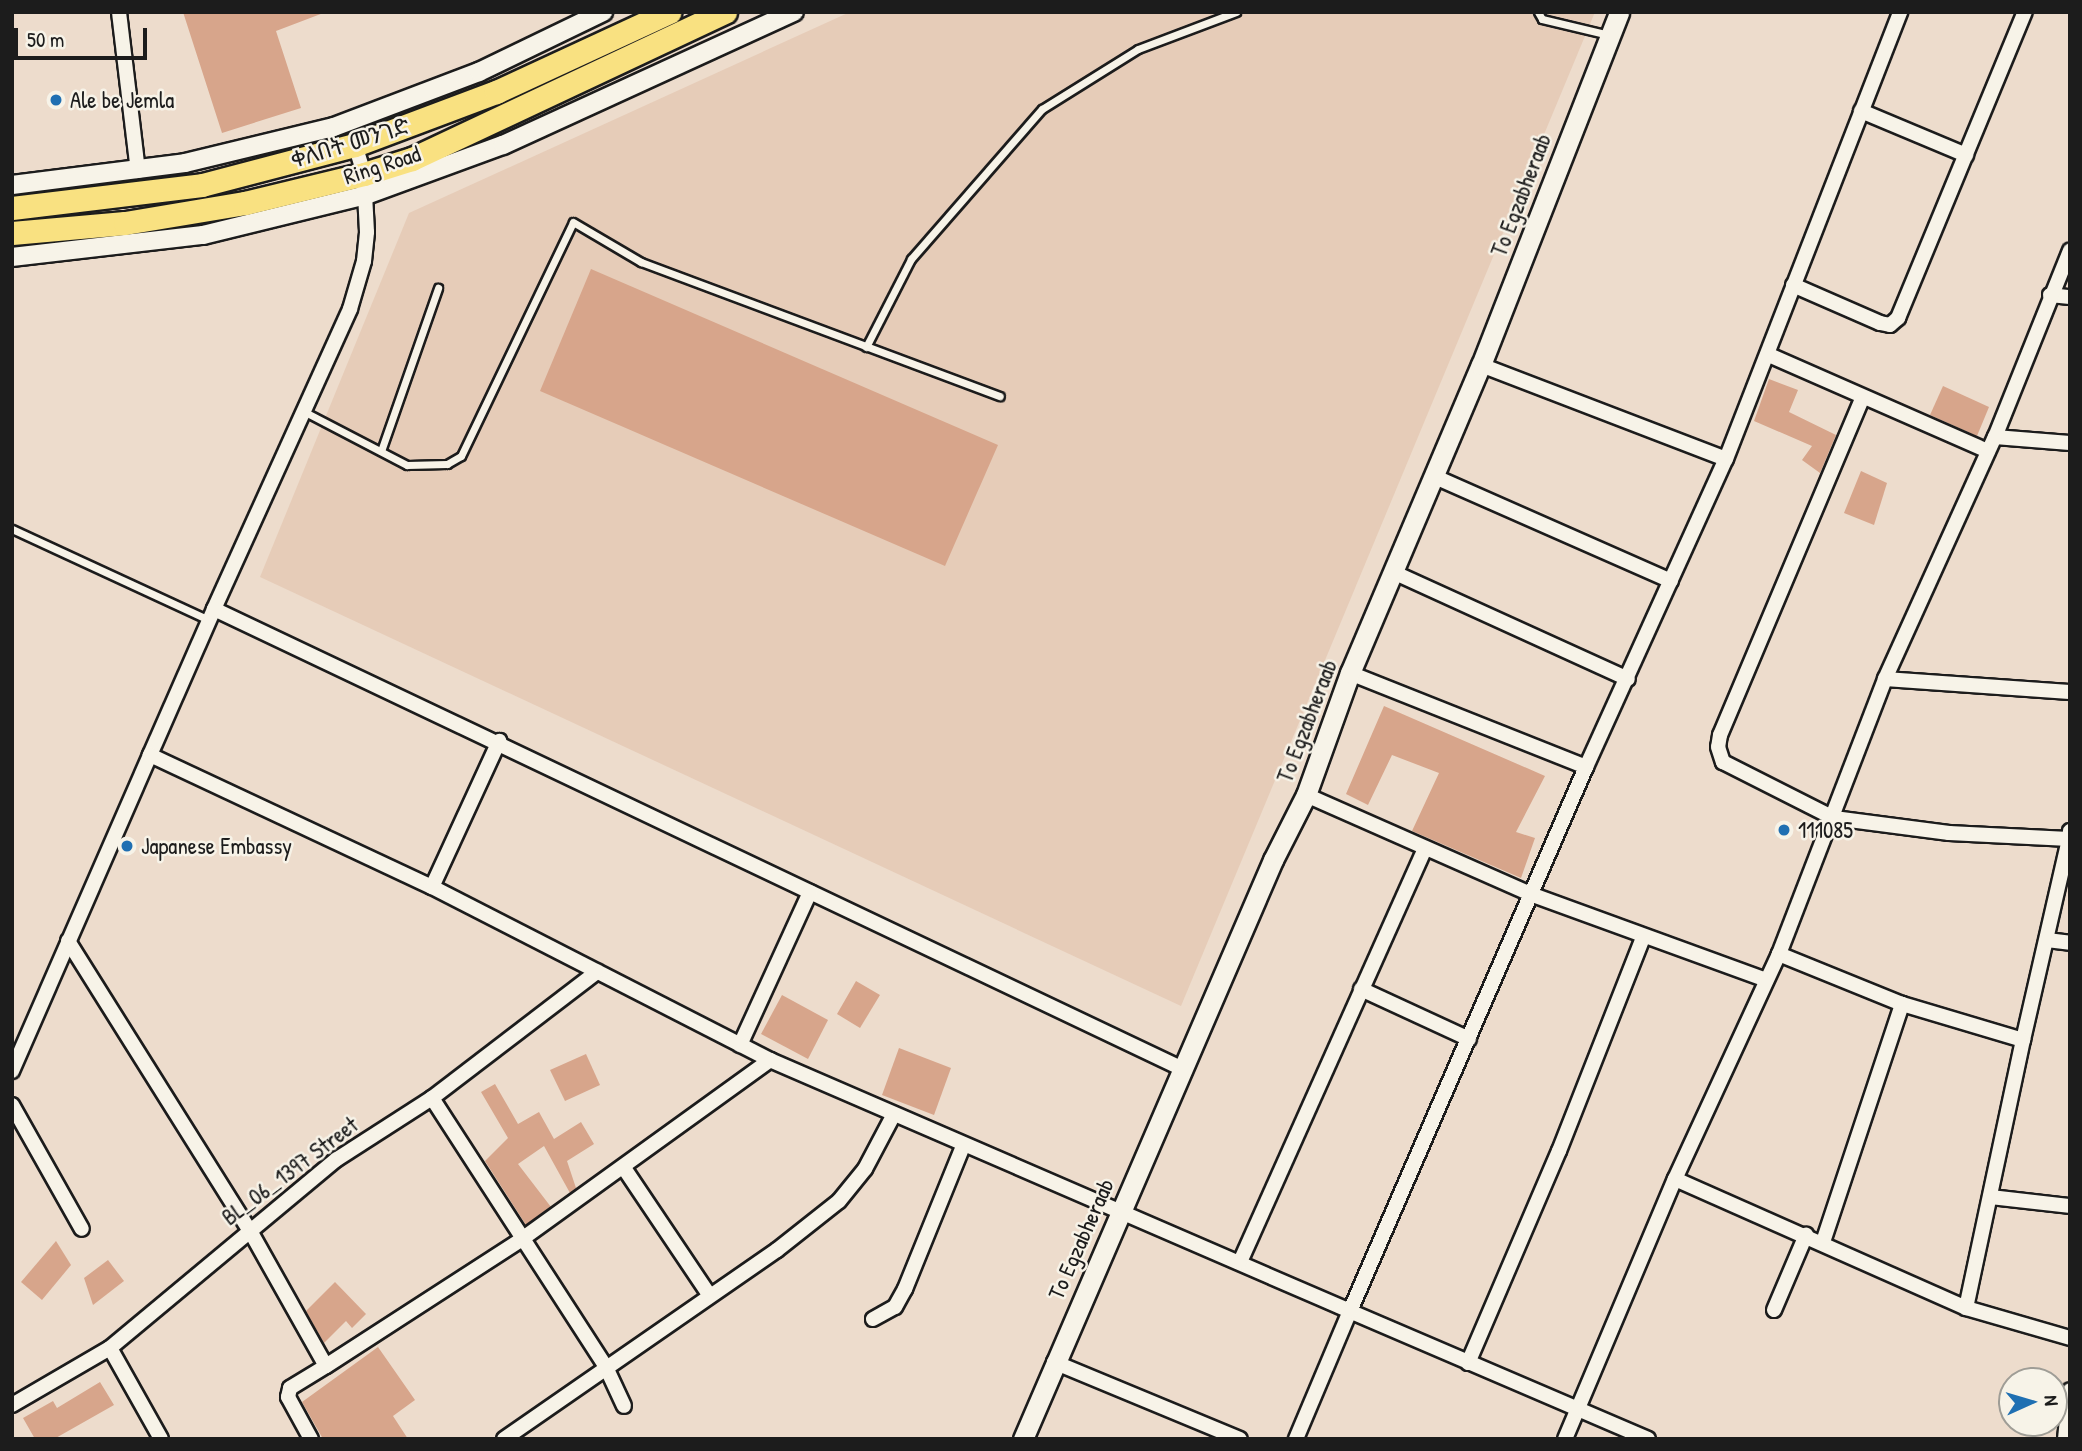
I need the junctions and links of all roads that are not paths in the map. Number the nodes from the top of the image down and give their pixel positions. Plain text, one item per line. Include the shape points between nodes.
1 (119, 12) edge
2 (603, 12) edge
3 (668, 12) edge
4 (725, 12) edge
5 (794, 12) edge
6 (1236, 12) edge
7 (1538, 12) edge
8 (1619, 12) edge
9 (1900, 12) edge
10 (2025, 12) edge
11 (1610, 36) junction
12 (1861, 111) junction
13 (355, 145) junction
14 (1966, 155) junction
15 (138, 171) junction
16 (12, 185) edge
17 (365, 185) junction
18 (12, 208) edge
19 (12, 233) edge
20 (2070, 250) edge
21 (12, 257) edge
22 (1793, 285) junction
23 (438, 288) dead end
24 (2050, 295) junction
25 (2070, 297) edge
26 (866, 347) junction
27 (1769, 355) junction
28 (1481, 365) junction
29 (1000, 396) dead end
30 (1862, 399) junction
31 (305, 412) junction
32 (1995, 437) junction
33 (2070, 443) edge
34 (381, 451) junction
35 (1988, 451) junction
36 (1726, 459) junction
37 (1433, 477) junction
38 (12, 529) edge
39 (1393, 572) junction
40 (1671, 581) junction
41 (212, 614) junction
42 (1350, 673) junction
43 (1628, 679) junction
44 (1885, 679) junction
45 (2070, 692) edge
46 (499, 741) junction
47 (150, 755) junction
48 (1586, 767) junction
49 (1306, 795) junction
50 (1834, 818) junction
51 (2069, 835) edge
52 (1425, 849) junction
53 (432, 887) junction
54 (810, 892) junction
55 (1533, 895) junction
56 (1643, 938) junction
57 (2047, 940) junction
58 (68, 941) junction
59 (2070, 943) edge
60 (1779, 954) junction
61 (597, 972) junction
62 (1766, 980) junction
63 (1360, 989) junction
64 (1902, 1004) junction
65 (1469, 1039) junction
66 (2023, 1040) junction
67 (740, 1045) junction
68 (770, 1059) junction
69 (1185, 1070) junction
70 (12, 1071) edge
71 (432, 1098) junction
72 (12, 1105) edge
73 (894, 1114) junction
74 (963, 1146) junction
75 (624, 1168) junction
76 (1675, 1179) junction
77 (1991, 1197) junction
78 (2070, 1206) edge
79 (1119, 1214) junction
80 (82, 1229) dead end
81 (249, 1229) junction
82 (1806, 1235) junction
83 (522, 1239) junction
84 (1824, 1242) junction
85 (1240, 1262) junction
86 (708, 1293) junction
87 (1966, 1308) junction
88 (1774, 1310) dead end
89 (1350, 1311) junction
90 (873, 1319) dead end
91 (2070, 1338) edge
92 (110, 1348) junction
93 (1054, 1362) junction
94 (1468, 1363) junction
95 (605, 1365) junction
96 (326, 1366) junction
97 (2070, 1390) edge
98 (12, 1405) edge
99 (624, 1406) dead end
100 (1576, 1409) junction
101 (513, 1436) edge
102 (161, 1439) edge
103 (311, 1439) edge
104 (1023, 1439) edge
105 (1240, 1439) edge
106 (1296, 1439) edge
107 (1565, 1439) edge
108 (1648, 1439) edge
109 (2065, 1439) edge

1 - 15 street
2 - 15 street via 480,72 334,127
3 - 13 highway, ቀለበት መንገድ via 496,92
4 - 17 highway, Ring Road
5 - 17 street via 503,145
6 - 26 lane via 1138,50 1042,109 911,260
7 - 11 lane via 1542,19
8 - 11 main road, To Egzabheraab
9 - 12 street
10 - 14 street
11 - 28 main road, To Egzabheraab
12 - 14 street
12 - 22 street
13 - 17 street
13 - 18 highway, ቀለበት መንገድ via 202,186
14 - 22 street via 1898,318 1890,325
15 - 16 street
17 - 19 highway, Ring Road via 125,223
17 - 21 street via 203,235
17 - 31 street via 364,261 350,309
20 - 24 street
22 - 27 street
23 - 34 lane
24 - 25 street
24 - 32 street
26 - 29 lane
26 - 34 lane via 641,262 573,222 461,456 447,464 407,465
27 - 30 street
27 - 36 street
28 - 36 street
28 - 37 main road, To Egzabheraab
30 - 35 street
30 - 50 street via 1717,747 1723,762
31 - 34 lane
31 - 41 street
32 - 33 street
32 - 35 street
35 - 44 street
36 - 40 street
37 - 39 main road, To Egzabheraab
37 - 40 street
38 - 41 lane
39 - 42 main road, To Egzabheraab
39 - 43 street
40 - 43 street
41 - 46 street
41 - 47 street
42 - 48 street
42 - 49 main road, To Egzabheraab
43 - 48 street
44 - 45 street
44 - 50 street
46 - 53 street
46 - 54 street
47 - 53 street
47 - 58 street
48 - 55 street
49 - 52 street
49 - 69 main road, To Egzabheraab via 1273,860
50 - 51 street via 1949,833
50 - 60 street
51 - 57 street
52 - 55 street
52 - 63 street
53 - 61 street
54 - 67 street
54 - 69 street
55 - 56 street
55 - 65 street
56 - 62 street
56 - 94 street
57 - 59 street
57 - 66 street
58 - 70 street
58 - 81 street
60 - 62 street
60 - 64 street
61 - 67 street
61 - 71 street, BL_06_1397 Street
62 - 76 street
63 - 65 street
63 - 85 street
64 - 66 street
64 - 84 street
65 - 89 street
66 - 77 street
67 - 68 street
68 - 73 street
68 - 75 street
69 - 79 main road, To Egzabheraab
71 - 81 street, BL_06_1397 Street via 337,1159
71 - 83 street
72 - 80 street
73 - 74 street
73 - 86 street via 846,1194 777,1250
74 - 79 street
74 - 90 street via 905,1289 895,1307
75 - 83 street
75 - 86 street
76 - 82 street
76 - 100 street
77 - 78 street
77 - 87 street
79 - 85 street
79 - 93 main road, To Egzabheraab
81 - 92 street, BL_06_1397 Street
81 - 96 street
82 - 84 street
82 - 88 street
83 - 95 street
83 - 96 street
84 - 87 street
85 - 89 street
86 - 95 street
87 - 91 street
89 - 94 street
89 - 106 street
92 - 98 street, BL_06_1397 Street
92 - 102 street
93 - 104 main road, To Egzabheraab
93 - 105 street
94 - 100 street
95 - 99 street
95 - 101 street
96 - 103 street via 290,1388 288,1397
97 - 109 street
100 - 107 street
100 - 108 street

